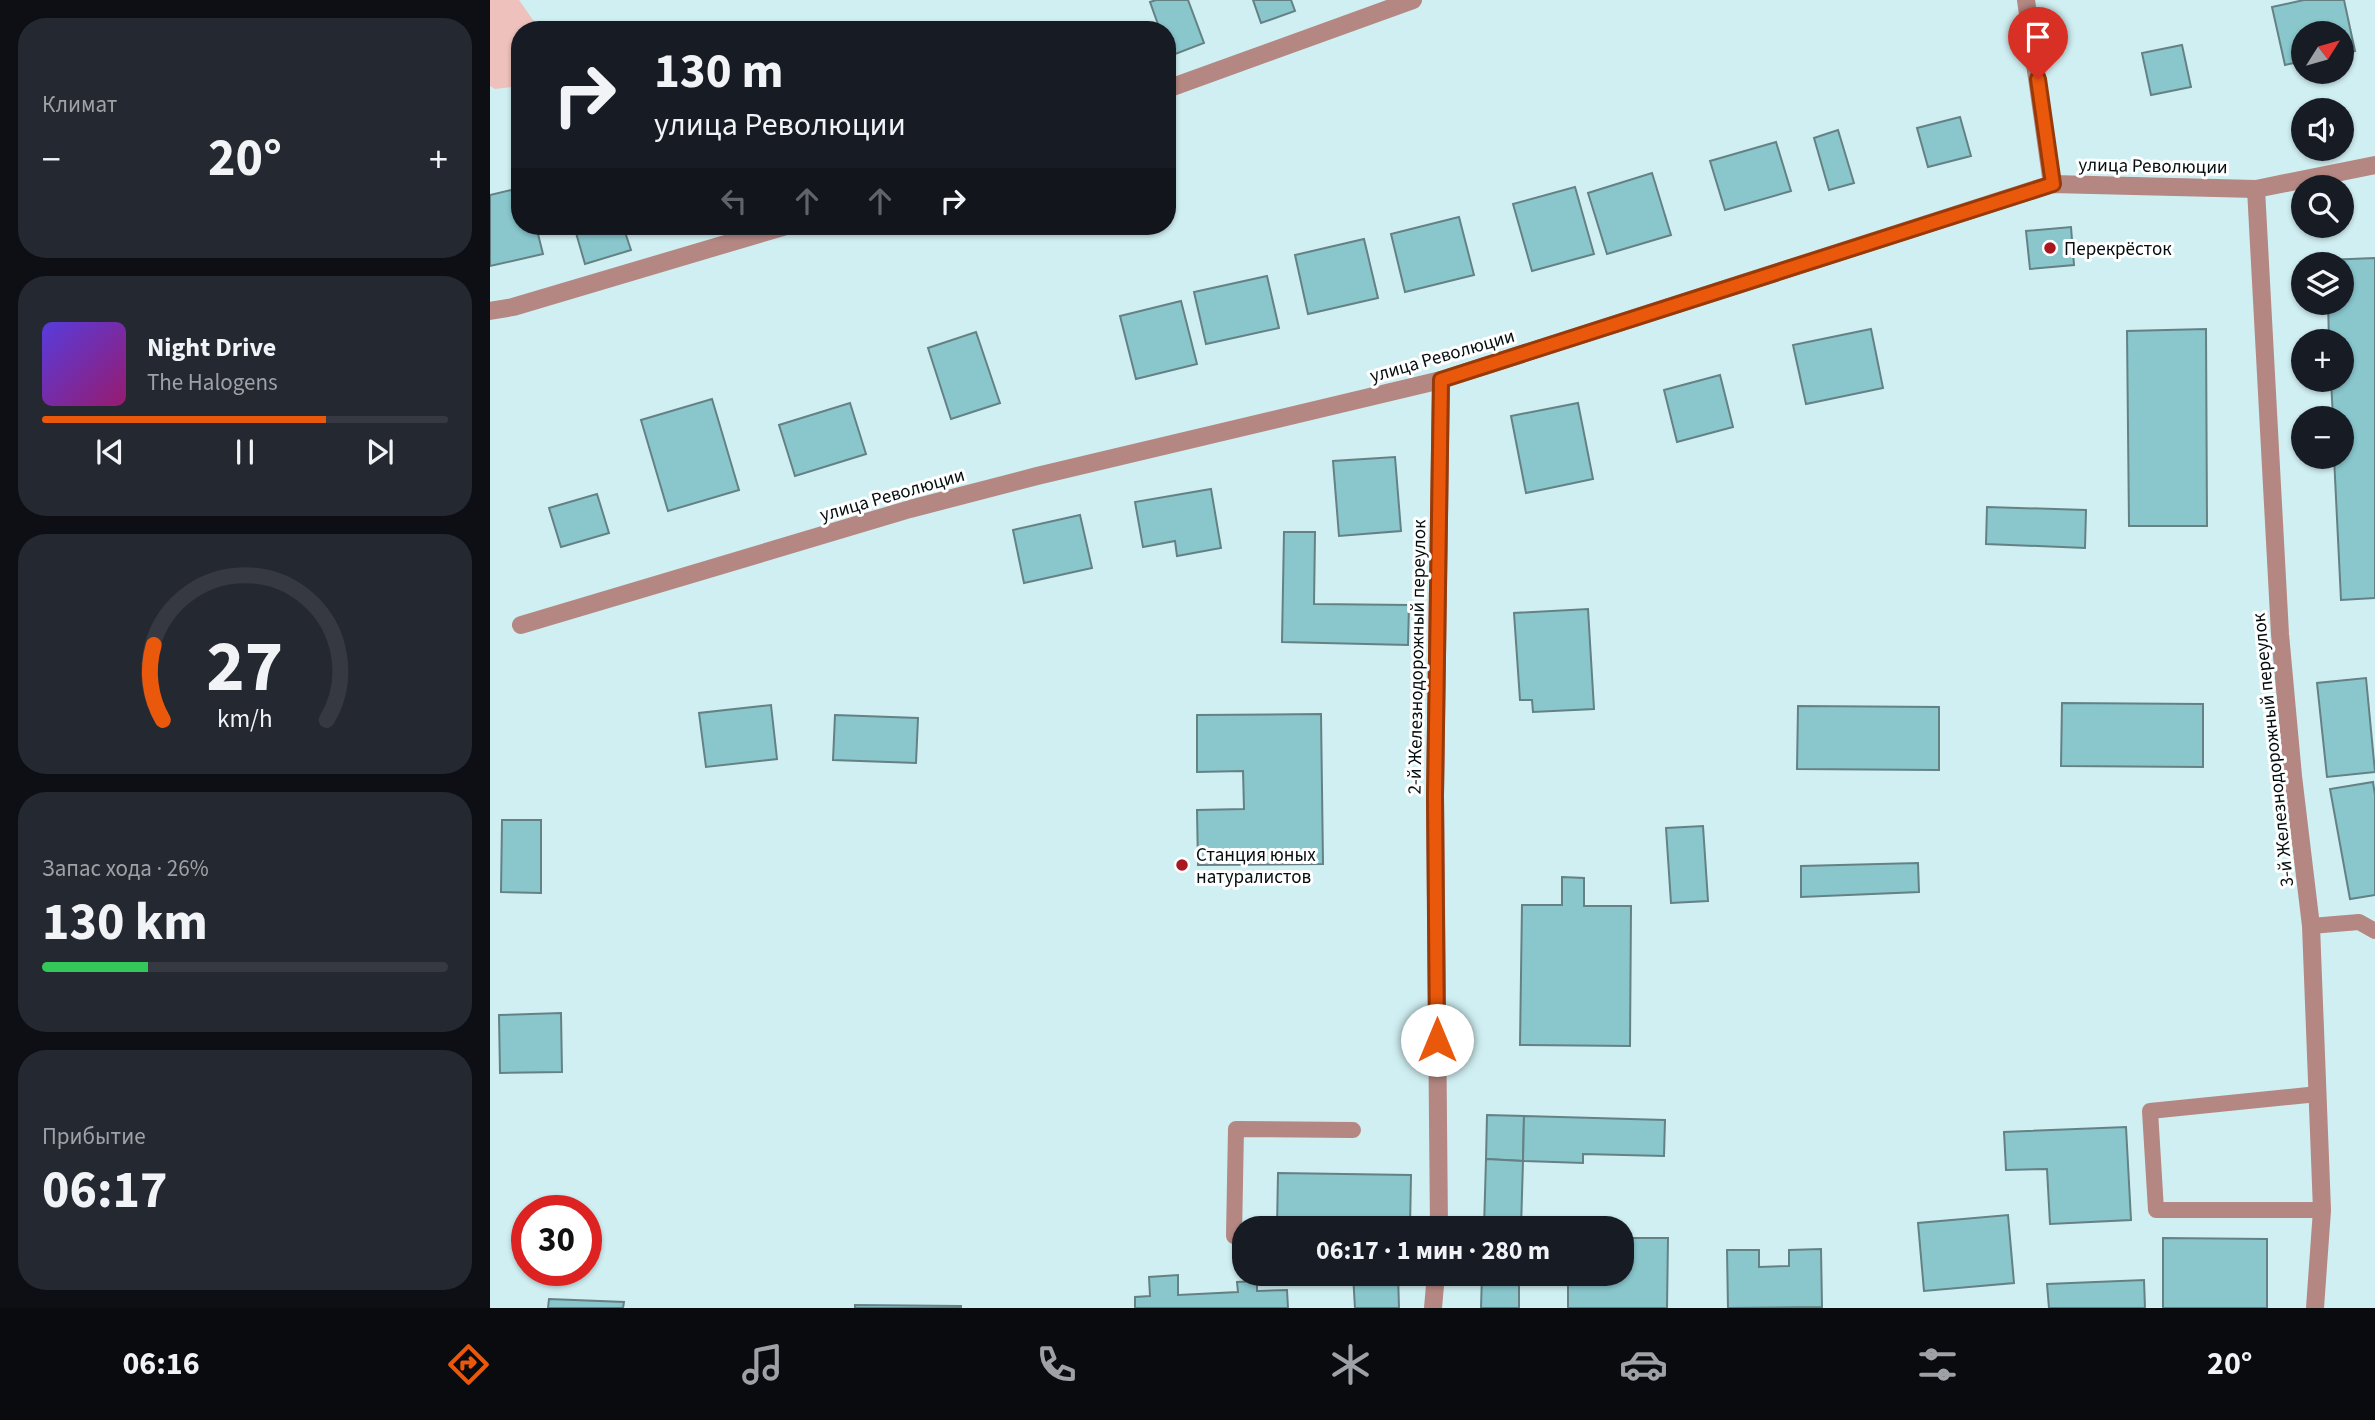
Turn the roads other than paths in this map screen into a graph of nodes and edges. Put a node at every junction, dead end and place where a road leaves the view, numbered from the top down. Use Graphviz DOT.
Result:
graph roads {
  1 [pos="1413,0"];
  2 [pos="2026,0"];
  3 [pos="1176,86"];
  4 [pos="2375,164"];
  5 [pos="2053,184"];
  6 [pos="2256,189"];
  7 [pos="756,235"];
  8 [pos="490,311"];
  9 [pos="1441,380"];
  10 [pos="521,625"];
  11 [pos="2311,926"];
  12 [pos="2375,931"];
  13 [pos="2318,1094"];
  14 [pos="1353,1130"];
  15 [pos="2322,1210"];
  16 [pos="1234,1216"];
  17 [pos="1439,1216"];
  18 [pos="1435,1286"];
  19 [pos="1433,1308"];
  20 [pos="2315,1308"];
  1 -- 3 [label="street"];
  2 -- 5 [label="street"];
  4 -- 6 [label="street, улица Революции"];
  5 -- 6 [label="street, улица Революции"];
  5 -- 9 [label="street, улица Революции"];
  6 -- 11 [label="street, 3-й Железнодорожный переулок"];
  7 -- 8 [label="street"];
  9 -- 10 [label="street, улица Революции"];
  9 -- 17 [label="street, 2-й Железнодорожный переулок"];
  11 -- 12 [label="lane"];
  11 -- 13 [label="street, 3-й Железнодорожный переулок"];
  13 -- 15 [label="street, 3-й Железнодорожный переулок"];
  13 -- 15 [label="lane"];
  14 -- 16 [label="lane"];
  15 -- 20 [label="street, 3-й Железнодорожный переулок"];
  18 -- 19 [label="street"];
}
